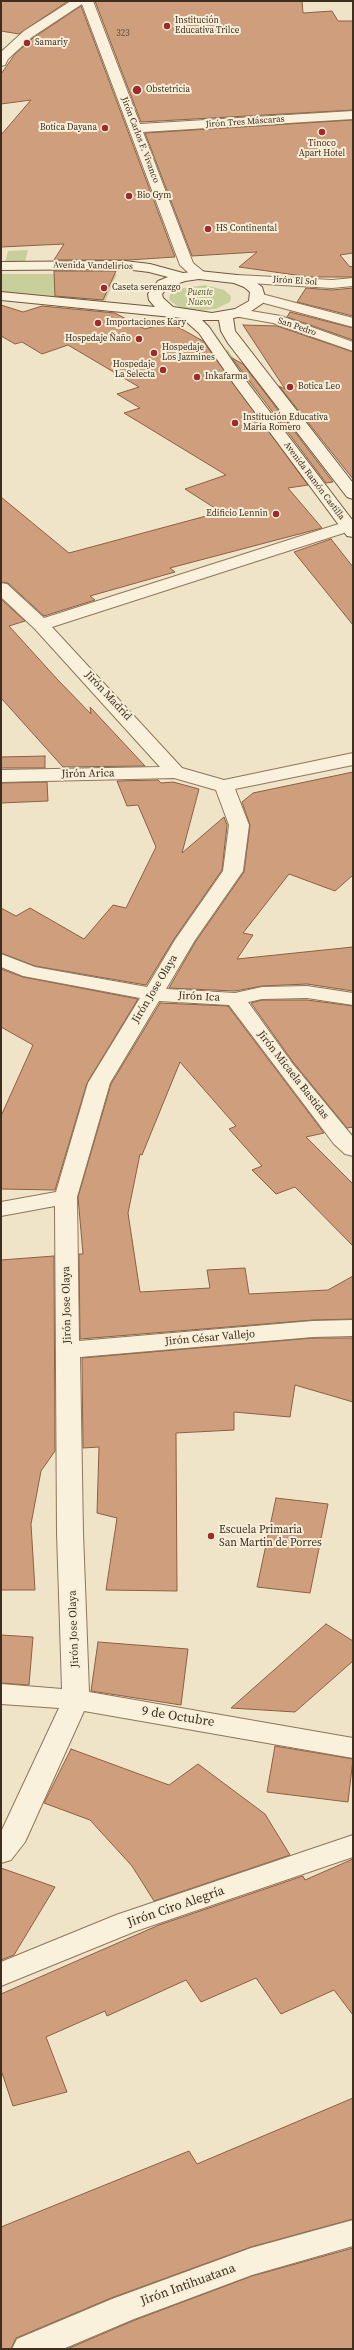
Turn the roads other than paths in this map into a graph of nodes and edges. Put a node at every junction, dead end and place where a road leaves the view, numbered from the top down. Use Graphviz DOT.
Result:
graph roads {
  1 [pos="79,1"];
  2 [pos="87,1"];
  3 [pos="1,62"];
  4 [pos="353,115"];
  5 [pos="136,128"];
  6 [pos="1,266"];
  7 [pos="199,275"];
  8 [pos="183,277"];
  9 [pos="237,278"];
  10 [pos="353,282"];
  11 [pos="1,296"];
  12 [pos="258,297"];
  13 [pos="183,314"];
  14 [pos="232,314"];
  15 [pos="353,323"];
  16 [pos="353,346"];
  17 [pos="351,487"];
  18 [pos="351,529"];
  19 [pos="1,588"];
  20 [pos="42,626"];
  21 [pos="353,759"];
  22 [pos="175,772"];
  23 [pos="1,776"];
  24 [pos="224,786"];
  25 [pos="1,960"];
  26 [pos="152,994"];
  27 [pos="235,999"];
  28 [pos="353,999"];
  29 [pos="353,1149"];
  30 [pos="66,1197"];
  31 [pos="1,1209"];
  32 [pos="353,1328"];
  33 [pos="67,1350"];
  34 [pos="1,1694"];
  35 [pos="76,1700"];
  36 [pos="353,1748"];
  37 [pos="353,1846"];
  38 [pos="1,1852"];
  39 [pos="1,1974"];
  40 [pos="353,2233"];
  41 [pos="28,2349"];
  1 -- 3 [label="street"];
  2 -- 5 [label="street, Jirón Carlos F. Vivanco"];
  4 -- 5 [label="street, Jirón Tres Máscaras"];
  5 -- 7 [label="street, Jirón Carlos F. Vivanco"];
  6 -- 8 [label="street, Avenida Vandelirios"];
  7 -- 8 [label="street, Jirón El Sol"];
  7 -- 9 [label="street, Jirón El Sol"];
  8 -- 13 [label="street"];
  9 -- 10 [label="street, Jirón El Sol"];
  9 -- 12 [label="street"];
  11 -- 13 [label="street"];
  12 -- 14 [label="street"];
  12 -- 15 [label="street, San Pedro"];
  13 -- 14 [label="street, San Pedro"];
  13 -- 18 [label="street, Avenida Ramón Castilla"];
  14 -- 16 [label="street, San Pedro"];
  14 -- 17 [label="street"];
  18 -- 20 [label="street"];
  19 -- 20 [label="street, Jirón Madrid"];
  20 -- 22 [label="street, Jirón Madrid"];
  21 -- 24 [label="street"];
  22 -- 23 [label="street, Jirón Arica"];
  22 -- 24 [label="street"];
  24 -- 26 [label="street, Jirón Jose Olaya"];
  25 -- 26 [label="street, Jirón Ica"];
  26 -- 27 [label="street, Jirón Ica"];
  26 -- 30 [label="street, Jirón Jose Olaya"];
  27 -- 28 [label="street, Jirón Ica"];
  27 -- 29 [label="street, Jirón Micaela Bastidas"];
  30 -- 31 [label="street"];
  30 -- 33 [label="street, Jirón Jose Olaya"];
  32 -- 33 [label="street, Jirón César Vallejo"];
  33 -- 35 [label="street, Jirón Jose Olaya"];
  34 -- 35 [label="street, 9 de Octubre"];
  35 -- 36 [label="street, 9 de Octubre"];
  35 -- 38 [label="street, Jirón Jose Olaya"];
  37 -- 39 [label="street, Jirón Ciro Alegría"];
  40 -- 41 [label="street, Jirón Intihuatana"];
}
